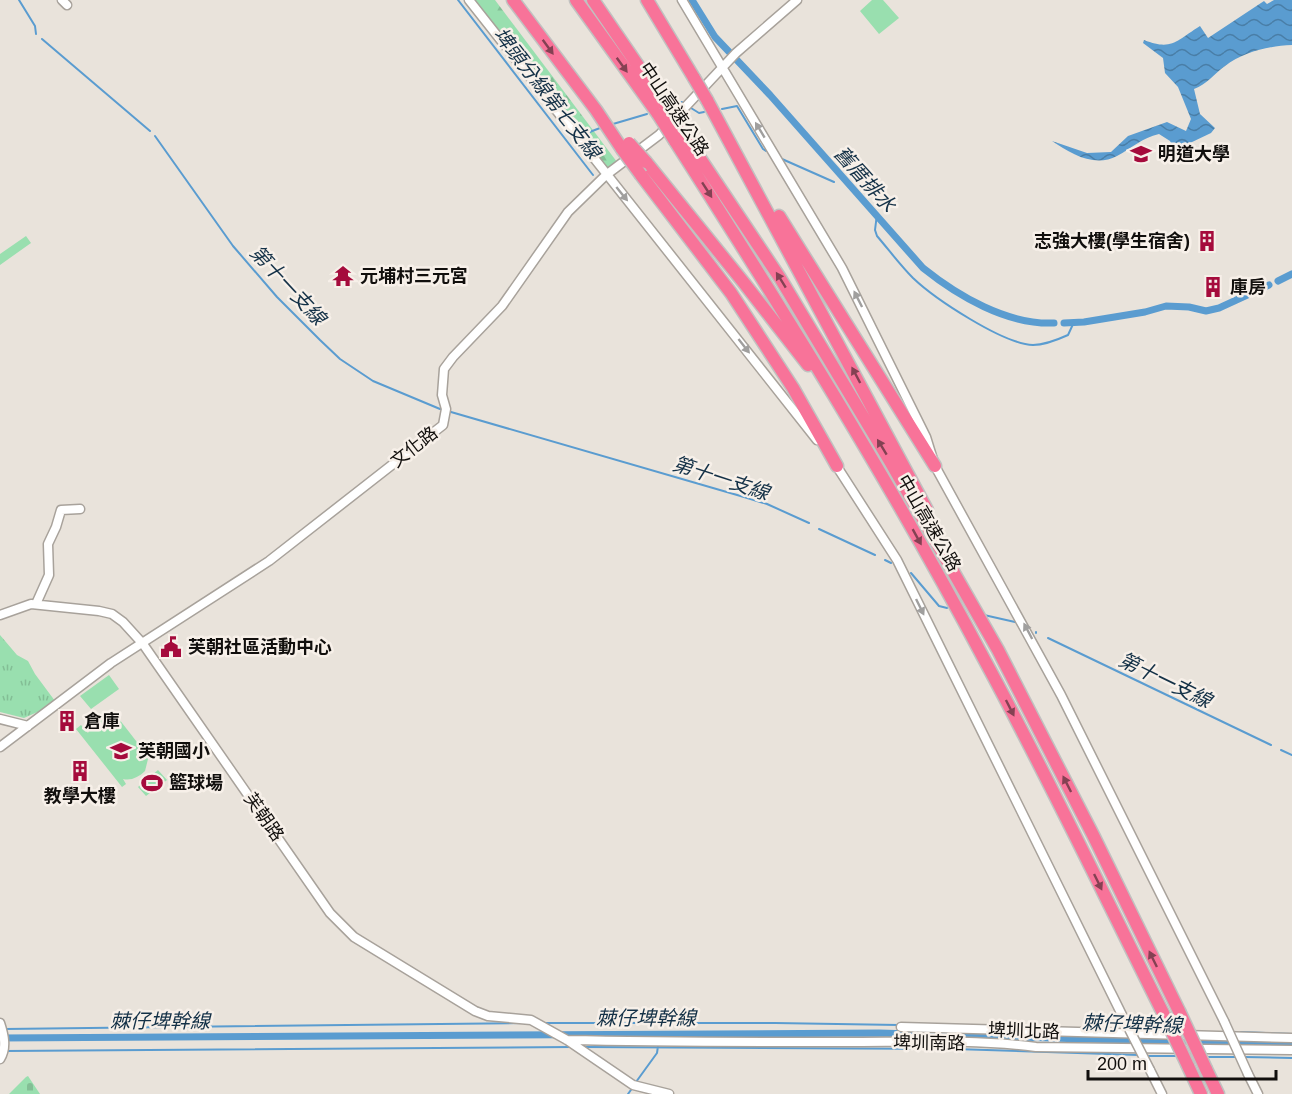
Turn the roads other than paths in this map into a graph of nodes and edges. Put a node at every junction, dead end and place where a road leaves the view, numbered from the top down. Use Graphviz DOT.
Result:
graph roads {
  1 [pos="469,0"];
  2 [pos="513,0"];
  3 [pos="576,0"];
  4 [pos="592,0"];
  5 [pos="646,0"];
  6 [pos="682,0"];
  7 [pos="797,0"];
  8 [pos="724,65"];
  9 [pos="661,110"];
  10 [pos="728,136"];
  11 [pos="680,139"];
  12 [pos="626,146"];
  13 [pos="606,175"];
  14 [pos="837,466"];
  15 [pos="934,466"];
  16 [pos="80,509"];
  17 [pos="902,510"];
  18 [pos="36,604"];
  19 [pos="0,615"];
  20 [pos="143,644"];
  21 [pos="998,650"];
  22 [pos="0,719"];
  23 [pos="28,726"];
  24 [pos="0,747"];
  25 [pos="0,1023"];
  26 [pos="901,1027"];
  27 [pos="1292,1038"];
  28 [pos="567,1040"];
  29 [pos="1292,1050"];
  30 [pos="0,1059"];
  31 [pos="669,1094"];
  32 [pos="1162,1094"];
  33 [pos="1201,1094"];
  34 [pos="1218,1094"];
  35 [pos="1258,1094"];
  1 -- 13 [label="street"];
  2 -- 12 [label="highway, one-way"];
  3 -- 9 [label="highway, 中山高速公路, one-way"];
  4 -- 9 [label="highway, 中山高速公路"];
  5 -- 10 [label="highway, bridge"];
  6 -- 8 [label="street"];
  7 -- 8 [label="street, 文化路"];
  8 -- 13 [label="street, 文化路"];
  15 -- 8 [label="street, one-way"];
  9 -- 11 [label="highway, 中山高速公路, bridge"];
  10 -- 15 [label="highway"];
  21 -- 10 [label="highway, one-way"];
  11 -- 17 [label="highway, 中山高速公路, one-way"];
  21 -- 11 [label="highway, 中山高速公路, one-way"];
  12 -- 14 [label="highway, bridge"];
  12 -- 17 [label="highway, bridge"];
  13 -- 14 [label="street, one-way"];
  13 -- 20 [label="street, 文化路"];
  14 -- 32 [label="street, one-way, bridge"];
  35 -- 15 [label="street, one-way, bridge"];
  16 -- 18 [label="street"];
  17 -- 33 [label="highway, 中山高速公路, one-way, bridge"];
  18 -- 19 [label="street, 芙朝路"];
  18 -- 20 [label="street, 芙朝路"];
  20 -- 23 [label="street, 文化路"];
  20 -- 28 [label="street, 芙朝路"];
  34 -- 21 [label="highway, 中山高速公路, one-way, bridge"];
  22 -- 23 [label="street"];
  23 -- 24 [label="street, 文化路"];
  25 -- 30 [label="street"];
  26 -- 27 [label="street, 埤圳北路"];
  28 -- 29 [label="street, 埤圳南路"];
  28 -- 31 [label="street, 芙朝路"];
}
